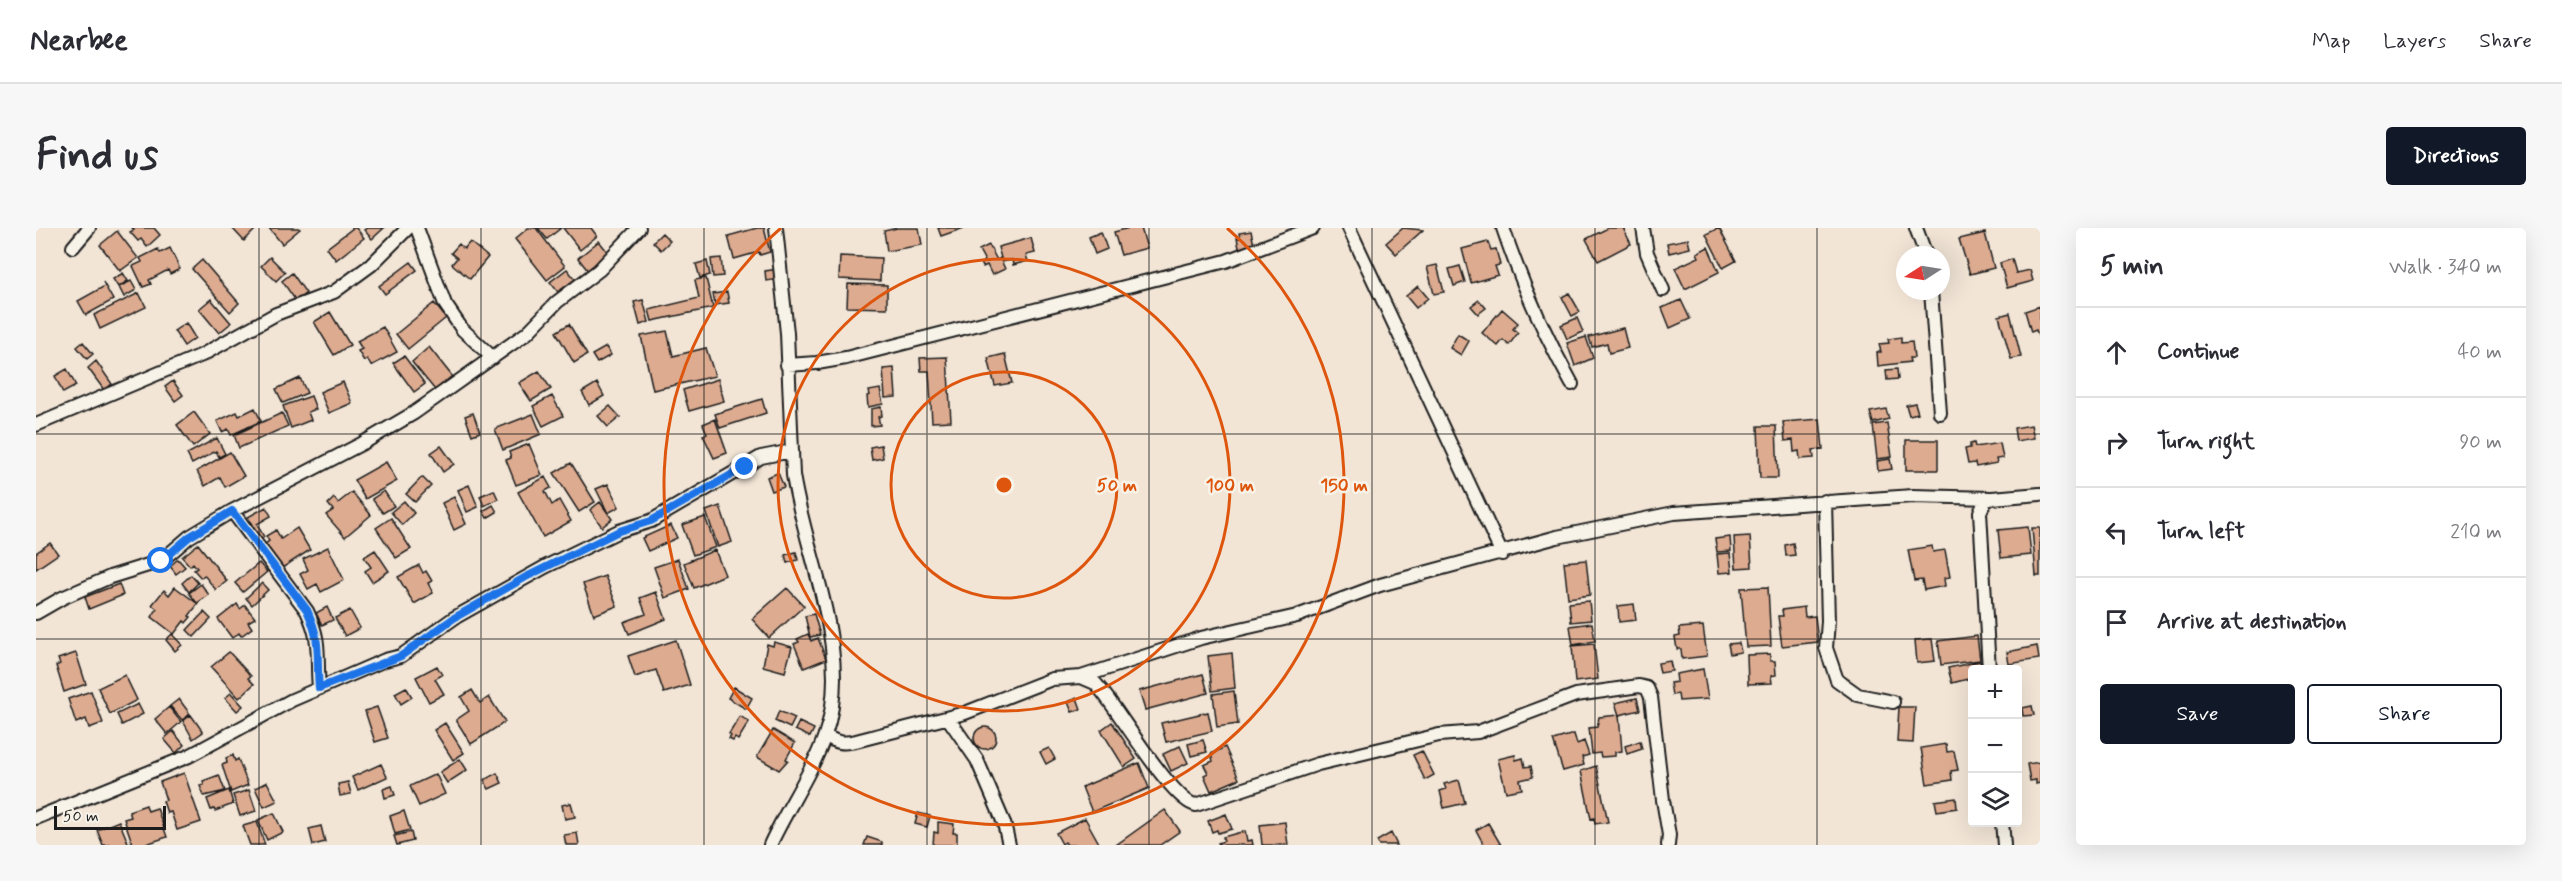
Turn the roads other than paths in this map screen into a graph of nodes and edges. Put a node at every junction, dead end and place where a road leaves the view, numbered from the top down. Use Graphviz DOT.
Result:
graph roads {
  1 [pos="89,228"];
  2 [pos="408,228"];
  3 [pos="417,228"];
  4 [pos="639,228"];
  5 [pos="776,228"];
  6 [pos="1313,228"];
  7 [pos="1349,228"];
  8 [pos="1503,228"];
  9 [pos="1643,228"];
  10 [pos="1916,228"];
  11 [pos="1923,246"];
  12 [pos="73,248"];
  13 [pos="1663,290"];
  14 [pos="1932,300"];
  15 [pos="493,357"];
  16 [pos="788,365"];
  17 [pos="1572,384"];
  18 [pos="1940,413"];
  19 [pos="36,425"];
  20 [pos="792,451"];
  21 [pos="2040,494"];
  22 [pos="1992,498"];
  23 [pos="1825,501"];
  24 [pos="232,511"];
  25 [pos="1502,554"];
  26 [pos="36,613"];
  27 [pos="1989,665"];
  28 [pos="1081,677"];
  29 [pos="319,688"];
  30 [pos="1893,702"];
  31 [pos="948,718"];
  32 [pos="825,735"];
  33 [pos="36,818"];
  34 [pos="2002,827"];
  35 [pos="770,845"];
  36 [pos="1009,845"];
  37 [pos="1668,845"];
  38 [pos="2004,845"];
  1 -- 12 [label="street"];
  2 -- 19 [label="street"];
  3 -- 15 [label="street"];
  4 -- 15 [label="street"];
  5 -- 16 [label="street"];
  6 -- 16 [label="street"];
  7 -- 25 [label="street"];
  8 -- 17 [label="street"];
  9 -- 13 [label="street"];
  10 -- 11 [label="street"];
  14 -- 18 [label="street"];
  15 -- 24 [label="street"];
  16 -- 20 [label="street"];
  20 -- 29 [label="street"];
  20 -- 32 [label="street"];
  21 -- 22 [label="street"];
  22 -- 23 [label="street"];
  22 -- 27 [label="street"];
  23 -- 25 [label="street"];
  23 -- 30 [label="street"];
  24 -- 26 [label="street"];
  24 -- 29 [label="street"];
  25 -- 28 [label="street"];
  28 -- 31 [label="street"];
  28 -- 37 [label="street"];
  29 -- 33 [label="street"];
  31 -- 32 [label="street"];
  31 -- 36 [label="street"];
  32 -- 35 [label="street"];
  34 -- 38 [label="street"];
}
